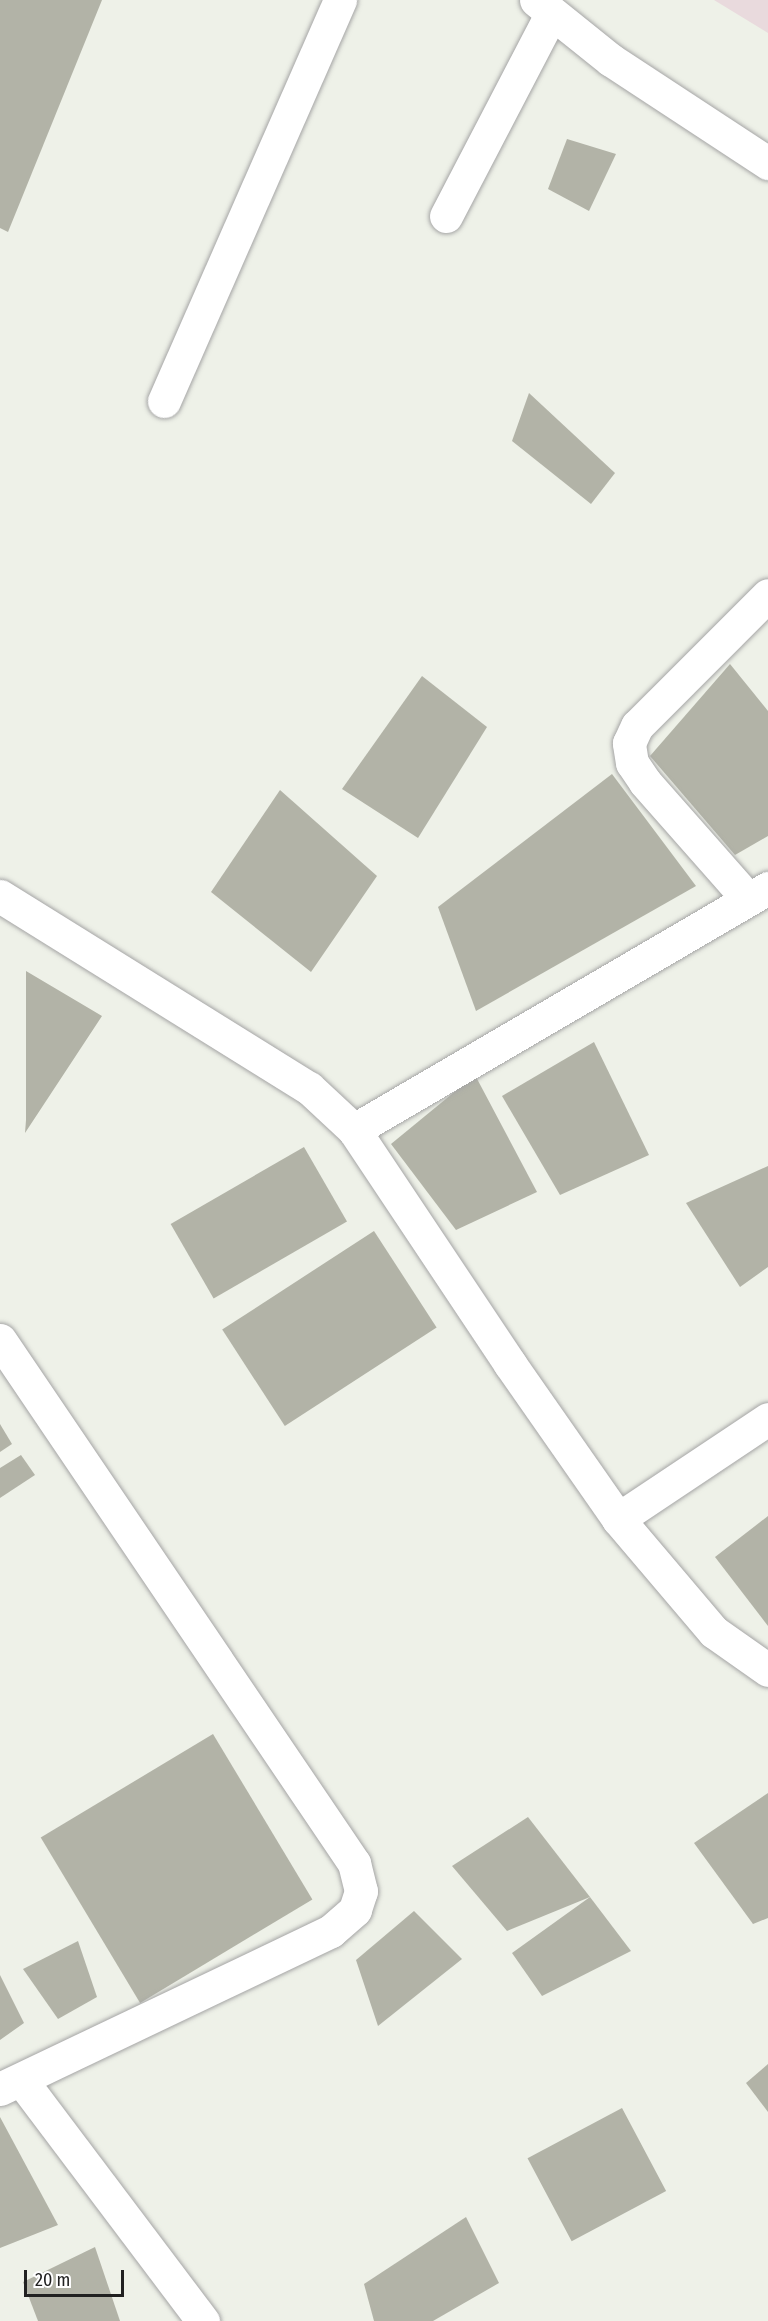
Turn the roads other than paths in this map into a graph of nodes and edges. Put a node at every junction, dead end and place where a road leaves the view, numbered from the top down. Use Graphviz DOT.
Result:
graph roads {
  1 [pos="340,0"];
  2 [pos="544,7"];
  3 [pos="768,163"];
  4 [pos="446,216"];
  5 [pos="164,401"];
  6 [pos="768,594"];
  7 [pos="758,893"];
  8 [pos="0,896"];
  9 [pos="354,1130"];
  10 [pos="0,1340"];
  11 [pos="768,1419"];
  12 [pos="618,1519"];
  13 [pos="768,1670"];
  14 [pos="11,2085"];
  15 [pos="203,2321"];
  1 -- 5 [label="street"];
  2 -- 3 [label="street"];
  2 -- 4 [label="street"];
  6 -- 7 [label="street"];
  7 -- 9 [label="street"];
  8 -- 9 [label="street"];
  9 -- 12 [label="street"];
  10 -- 14 [label="street"];
  11 -- 12 [label="street"];
  12 -- 13 [label="street"];
  14 -- 15 [label="street"];
}
